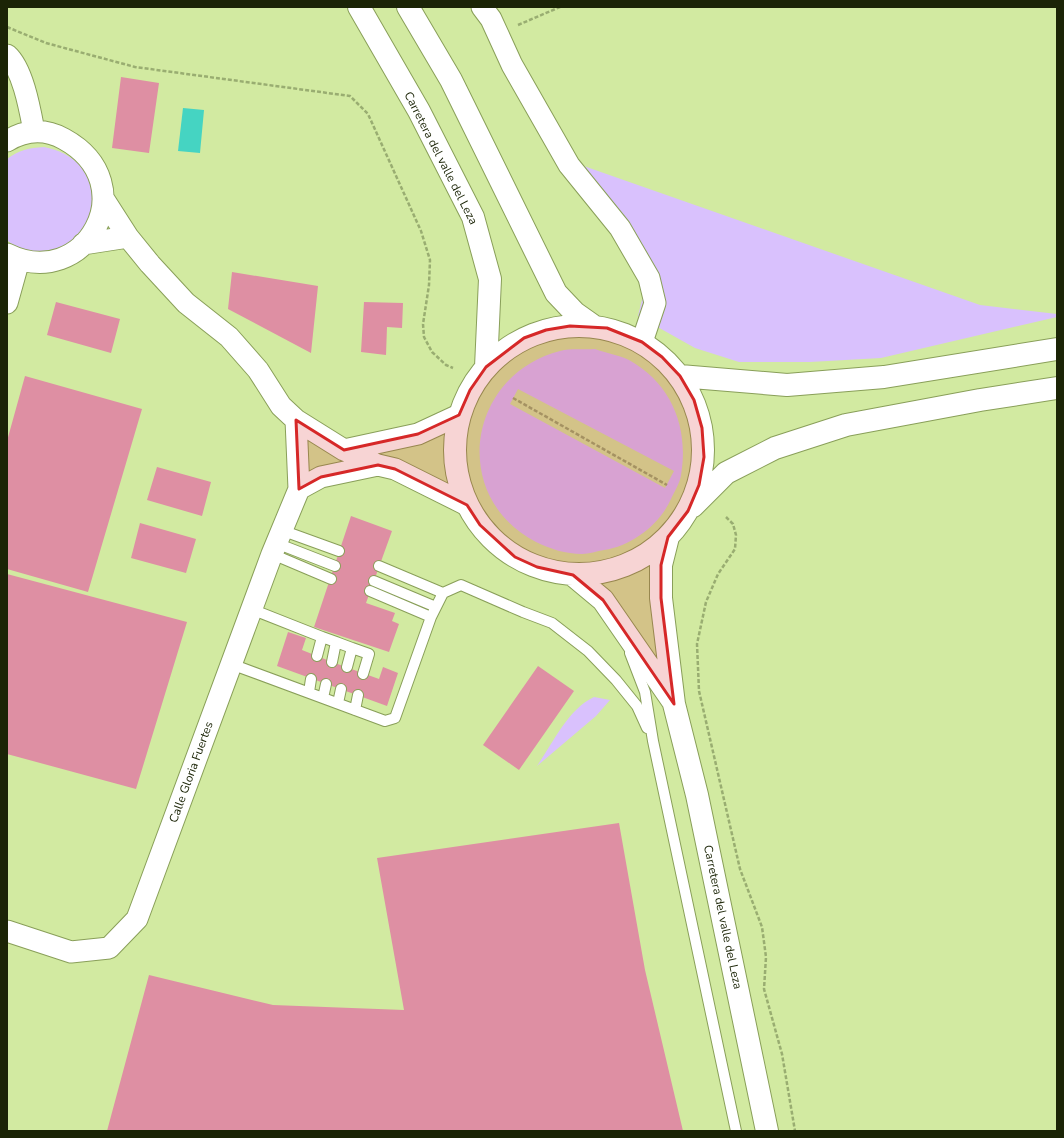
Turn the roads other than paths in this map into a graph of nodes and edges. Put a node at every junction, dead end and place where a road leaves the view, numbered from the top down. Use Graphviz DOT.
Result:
graph roads {
  1 [pos="359,7"];
  2 [pos="408,7"];
  3 [pos="482,7"];
  4 [pos="7,55"];
  5 [pos="34,131"];
  6 [pos="7,142"];
  7 [pos="104,198"];
  8 [pos="128,237"];
  9 [pos="83,244"];
  10 [pos="13,257"];
  11 [pos="7,303"];
  12 [pos="592,325"];
  13 [pos="642,342"];
  14 [pos="1057,349"];
  15 [pos="486,367"];
  16 [pos="680,376"];
  17 [pos="1057,388"];
  18 [pos="459,415"];
  19 [pos="296,420"];
  20 [pos="344,450"];
  21 [pos="378,465"];
  22 [pos="299,488"];
  23 [pos="467,505"];
  24 [pos="688,512"];
  25 [pos="668,538"];
  26 [pos="276,542"];
  27 [pos="339,551"];
  28 [pos="335,566"];
  29 [pos="379,566"];
  30 [pos="573,574"];
  31 [pos="331,580"];
  32 [pos="374,581"];
  33 [pos="370,591"];
  34 [pos="443,593"];
  35 [pos="436,607"];
  36 [pos="251,609"];
  37 [pos="431,617"];
  38 [pos="618,619"];
  39 [pos="322,637"];
  40 [pos="336,642"];
  41 [pos="352,648"];
  42 [pos="317,656"];
  43 [pos="332,662"];
  44 [pos="231,664"];
  45 [pos="347,668"];
  46 [pos="364,674"];
  47 [pos="311,679"];
  48 [pos="326,684"];
  49 [pos="341,690"];
  50 [pos="308,692"];
  51 [pos="358,695"];
  52 [pos="323,698"];
  53 [pos="338,703"];
  54 [pos="674,704"];
  55 [pos="354,710"];
  56 [pos="653,741"];
  57 [pos="7,931"];
  58 [pos="736,1131"];
  59 [pos="767,1131"];
  1 -- 15 [label="main road, Carretera del valle del Leza"];
  2 -- 12 [label="main road"];
  3 -- 13 [label="street"];
  4 -- 5 [label="street"];
  5 -- 6 [label="street"];
  5 -- 7 [label="street"];
  7 -- 8 [label="street"];
  7 -- 9 [label="street"];
  8 -- 9 [label="street"];
  8 -- 19 [label="street"];
  9 -- 10 [label="street"];
  10 -- 11 [label="street"];
  12 -- 13 [label="main road"];
  12 -- 15 [label="main road"];
  13 -- 16 [label="main road"];
  14 -- 16 [label="main road"];
  15 -- 18 [label="main road"];
  16 -- 24 [label="main road"];
  17 -- 24 [label="main road"];
  18 -- 20 [label="street"];
  18 -- 23 [label="main road"];
  19 -- 20 [label="street"];
  19 -- 22 [label="street"];
  20 -- 21 [label="street"];
  21 -- 22 [label="street"];
  21 -- 23 [label="street"];
  22 -- 26 [label="street, Calle Gloria Fuertes"];
  23 -- 30 [label="main road"];
  24 -- 25 [label="main road"];
  25 -- 30 [label="main road"];
  25 -- 54 [label="main road, Carretera del valle del Leza"];
  26 -- 27 [label="lane"];
  26 -- 28 [label="lane"];
  26 -- 31 [label="lane"];
  26 -- 36 [label="street, Calle Gloria Fuertes"];
  29 -- 34 [label="lane"];
  30 -- 38 [label="main road, Carretera del valle del Leza"];
  32 -- 35 [label="lane"];
  33 -- 37 [label="lane"];
  34 -- 35 [label="lane"];
  34 -- 56 [label="lane"];
  35 -- 37 [label="lane"];
  36 -- 39 [label="lane"];
  36 -- 44 [label="street, Calle Gloria Fuertes"];
  37 -- 55 [label="lane"];
  38 -- 54 [label="main road, Carretera del valle del Leza"];
  38 -- 56 [label="lane"];
  39 -- 40 [label="lane"];
  39 -- 42 [label="lane"];
  40 -- 41 [label="lane"];
  40 -- 43 [label="lane"];
  41 -- 45 [label="lane"];
  41 -- 46 [label="lane"];
  44 -- 50 [label="lane"];
  44 -- 57 [label="street, Calle Gloria Fuertes"];
  47 -- 50 [label="lane"];
  48 -- 52 [label="lane"];
  49 -- 53 [label="lane"];
  50 -- 52 [label="lane"];
  51 -- 55 [label="lane"];
  52 -- 53 [label="lane"];
  53 -- 55 [label="lane"];
  54 -- 59 [label="main road, Carretera del valle del Leza"];
  56 -- 58 [label="lane"];
}
